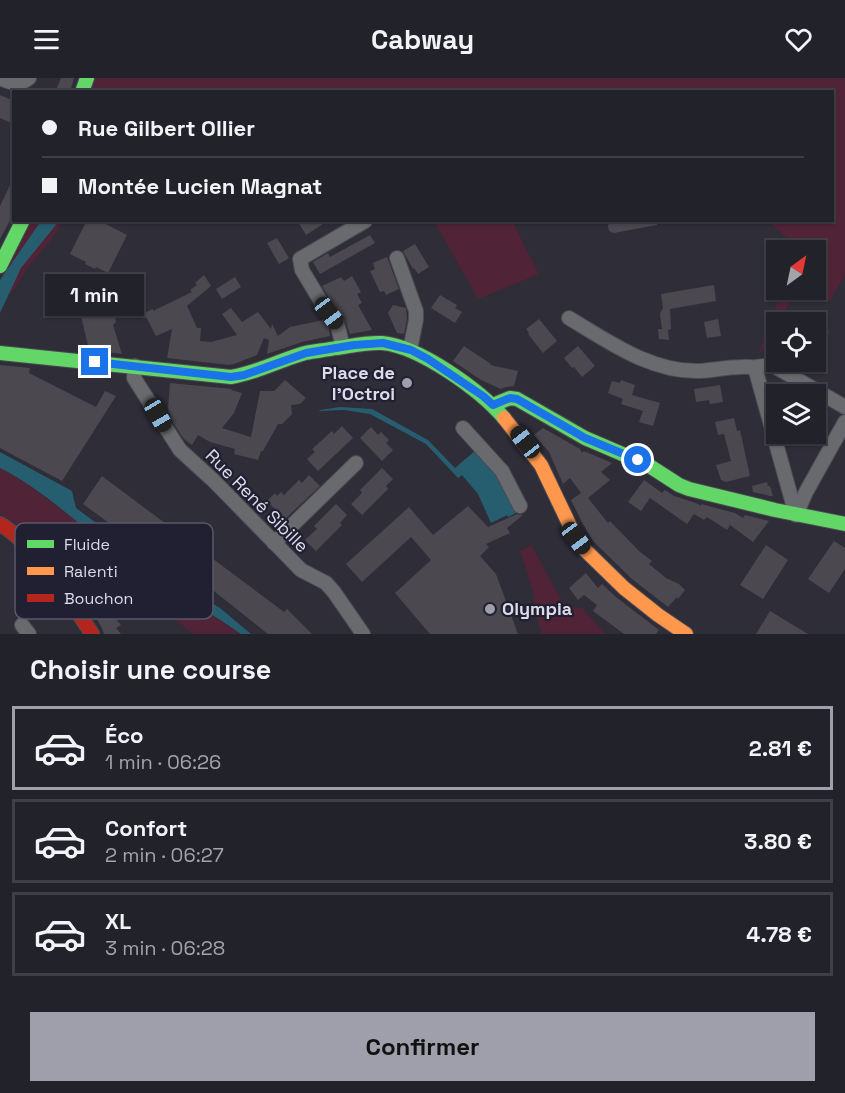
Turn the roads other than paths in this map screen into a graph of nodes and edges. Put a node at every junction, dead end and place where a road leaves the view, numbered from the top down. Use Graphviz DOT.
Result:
graph roads {
  1 [pos="0,78"];
  2 [pos="29,78"];
  3 [pos="22,222"];
  4 [pos="363,222"];
  5 [pos="397,258"];
  6 [pos="0,266"];
  7 [pos="569,318"];
  8 [pos="343,347"];
  9 [pos="411,350"];
  10 [pos="0,353"];
  11 [pos="135,366"];
  12 [pos="754,368"];
  13 [pos="493,405"];
  14 [pos="845,407"];
  15 [pos="845,422"];
  16 [pos="463,428"];
  17 [pos="356,463"];
  18 [pos="520,506"];
  19 [pos="796,515"];
  20 [pos="0,524"];
  21 [pos="845,524"];
  22 [pos="15,534"];
  23 [pos="274,543"];
  24 [pos="82,619"];
  25 [pos="92,634"];
  26 [pos="363,634"];
  27 [pos="686,634"];
  1 -- 2 [label="street"];
  3 -- 6 [label="main road"];
  4 -- 8 [label="street"];
  5 -- 9 [label="street"];
  7 -- 12 [label="street"];
  8 -- 9 [label="main road"];
  8 -- 11 [label="main road"];
  9 -- 13 [label="main road"];
  10 -- 11 [label="main road"];
  11 -- 23 [label="street, Rue René Sibille"];
  12 -- 14 [label="street"];
  12 -- 19 [label="street"];
  13 -- 19 [label="main road"];
  13 -- 27 [label="main road"];
  15 -- 19 [label="street"];
  16 -- 18 [label="street"];
  17 -- 23 [label="street"];
  19 -- 21 [label="main road"];
  20 -- 22 [label="main road"];
  23 -- 26 [label="street, Rue René Sibille"];
  24 -- 25 [label="main road"];
}
